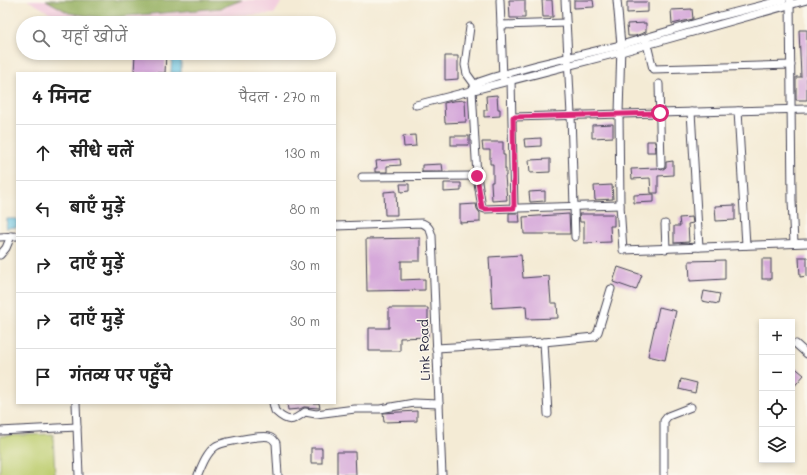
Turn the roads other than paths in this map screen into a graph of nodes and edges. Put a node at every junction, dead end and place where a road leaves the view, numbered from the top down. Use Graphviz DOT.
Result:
graph roads {
  1 [pos="500,0"];
  2 [pos="564,0"];
  3 [pos="617,0"];
  4 [pos="783,0"];
  5 [pos="807,0"];
  6 [pos="790,2"];
  7 [pos="566,23"];
  8 [pos="501,25"];
  9 [pos="470,27"];
  10 [pos="646,41"];
  11 [pos="621,48"];
  12 [pos="568,61"];
  13 [pos="791,65"];
  14 [pos="503,74"];
  15 [pos="511,80"];
  16 [pos="504,82"];
  17 [pos="659,84"];
  18 [pos="474,87"];
  19 [pos="416,105"];
  20 [pos="807,108"];
  21 [pos="791,109"];
  22 [pos="738,111"];
  23 [pos="691,112"];
  24 [pos="619,113"];
  25 [pos="660,113"];
  26 [pos="571,115"];
  27 [pos="513,117"];
  28 [pos="661,165"];
  29 [pos="477,176"];
  30 [pos="362,177"];
  31 [pos="620,205"];
  32 [pos="574,207"];
  33 [pos="514,208"];
  34 [pos="665,224"];
  35 [pos="336,226"];
  36 [pos="14,236"];
  37 [pos="0,237"];
  38 [pos="574,237"];
  39 [pos="794,243"];
  40 [pos="807,243"];
  41 [pos="746,246"];
  42 [pos="699,247"];
  43 [pos="666,249"];
  44 [pos="0,255"];
  45 [pos="611,289"];
  46 [pos="544,342"];
  47 [pos="796,344"];
  48 [pos="436,348"];
  49 [pos="807,354"];
  50 [pos="76,404"];
  51 [pos="273,404"];
  52 [pos="438,404"];
  53 [pos="691,407"];
  54 [pos="548,414"];
  55 [pos="77,427"];
  56 [pos="0,431"];
  57 [pos="79,475"];
  58 [pos="198,475"];
  59 [pos="278,475"];
  60 [pos="442,475"];
  61 [pos="664,475"];
  1 -- 8 [label="street"];
  2 -- 7 [label="street"];
  3 -- 11 [label="street"];
  4 -- 10 [label="street"];
  5 -- 6 [label="street"];
  6 -- 10 [label="street"];
  6 -- 13 [label="street"];
  7 -- 8 [label="street"];
  7 -- 12 [label="street"];
  8 -- 14 [label="street"];
  9 -- 18 [label="street"];
  10 -- 11 [label="street"];
  10 -- 13 [label="street"];
  11 -- 12 [label="street"];
  11 -- 24 [label="street"];
  12 -- 14 [label="street"];
  12 -- 15 [label="street"];
  12 -- 26 [label="street"];
  13 -- 21 [label="street"];
  14 -- 16 [label="street"];
  14 -- 18 [label="street"];
  15 -- 16 [label="street"];
  15 -- 27 [label="street"];
  16 -- 18 [label="street"];
  17 -- 25 [label="street"];
  18 -- 19 [label="street"];
  18 -- 29 [label="street"];
  20 -- 21 [label="street"];
  21 -- 22 [label="street"];
  21 -- 39 [label="street"];
  22 -- 23 [label="street"];
  22 -- 41 [label="street"];
  23 -- 25 [label="street"];
  23 -- 42 [label="street"];
  24 -- 25 [label="street"];
  24 -- 26 [label="street"];
  24 -- 31 [label="street"];
  25 -- 28 [label="street"];
  26 -- 27 [label="street"];
  26 -- 32 [label="street"];
  27 -- 33 [label="street"];
  29 -- 30 [label="street"];
  29 -- 33 [label="street"];
  31 -- 32 [label="street"];
  31 -- 43 [label="street"];
  32 -- 33 [label="street"];
  32 -- 38 [label="street"];
  34 -- 43 [label="street"];
  35 -- 48 [label="street, Link Road"];
  36 -- 37 [label="street"];
  36 -- 44 [label="street"];
  39 -- 40 [label="street"];
  39 -- 41 [label="street"];
  41 -- 42 [label="street"];
  42 -- 43 [label="street"];
  45 -- 46 [label="street"];
  46 -- 48 [label="street"];
  46 -- 54 [label="street"];
  47 -- 49 [label="street"];
  48 -- 52 [label="street, Link Road"];
  50 -- 55 [label="street"];
  51 -- 52 [label="street"];
  52 -- 60 [label="street, Link Road"];
  53 -- 61 [label="street"];
  55 -- 56 [label="street"];
  55 -- 57 [label="street"];
  58 -- 59 [label="street"];
}
